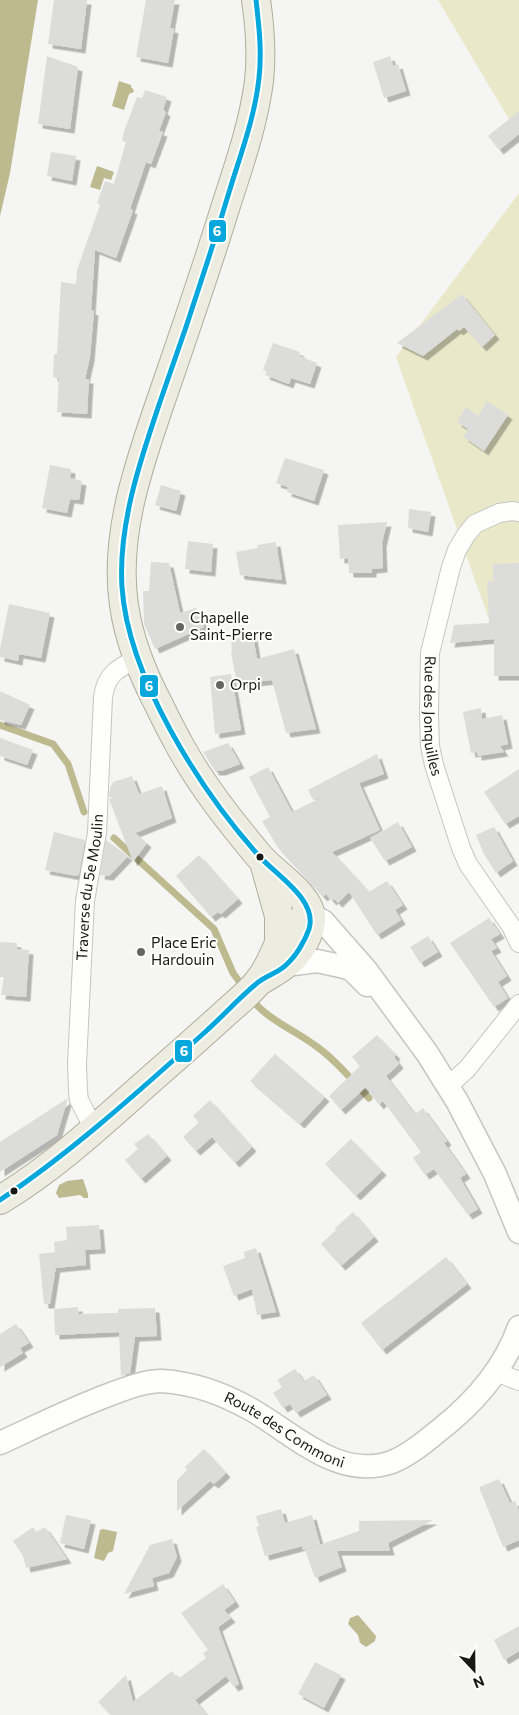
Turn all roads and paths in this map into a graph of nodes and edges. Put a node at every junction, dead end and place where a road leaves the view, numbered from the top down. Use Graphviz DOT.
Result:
graph roads {
  1 [pos="256,0"];
  2 [pos="519,512"];
  3 [pos="138,658"];
  4 [pos="267,870"];
  5 [pos="307,921"];
  6 [pos="519,943"];
  7 [pos="283,952"];
  8 [pos="351,969"];
  9 [pos="519,1004"];
  10 [pos="398,1015"];
  11 [pos="448,1086"];
  12 [pos="94,1129"];
  13 [pos="0,1200"];
  14 [pos="514,1203"];
  15 [pos="519,1232"];
  16 [pos="518,1335"];
  17 [pos="496,1372"];
  18 [pos="519,1380"];
  19 [pos="0,1443"];
  1 -- 3 [label="main road"];
  2 -- 6 [label="street, Rue des Jonquilles"];
  3 -- 4 [label="main road"];
  3 -- 12 [label="street, Traverse du 5e Moulin"];
  4 -- 5 [label="main road"];
  4 -- 7 [label="main road"];
  5 -- 7 [label="main road"];
  5 -- 8 [label="street"];
  5 -- 10 [label="street"];
  7 -- 8 [label="street"];
  7 -- 12 [label="main road"];
  8 -- 10 [label="street"];
  9 -- 11 [label="street"];
  10 -- 11 [label="street"];
  11 -- 14 [label="street"];
  12 -- 13 [label="main road"];
  14 -- 15 [label="street"];
  16 -- 17 [label="street, Route des Commoni"];
  17 -- 18 [label="street"];
  17 -- 19 [label="street, Route des Commoni"];
}
